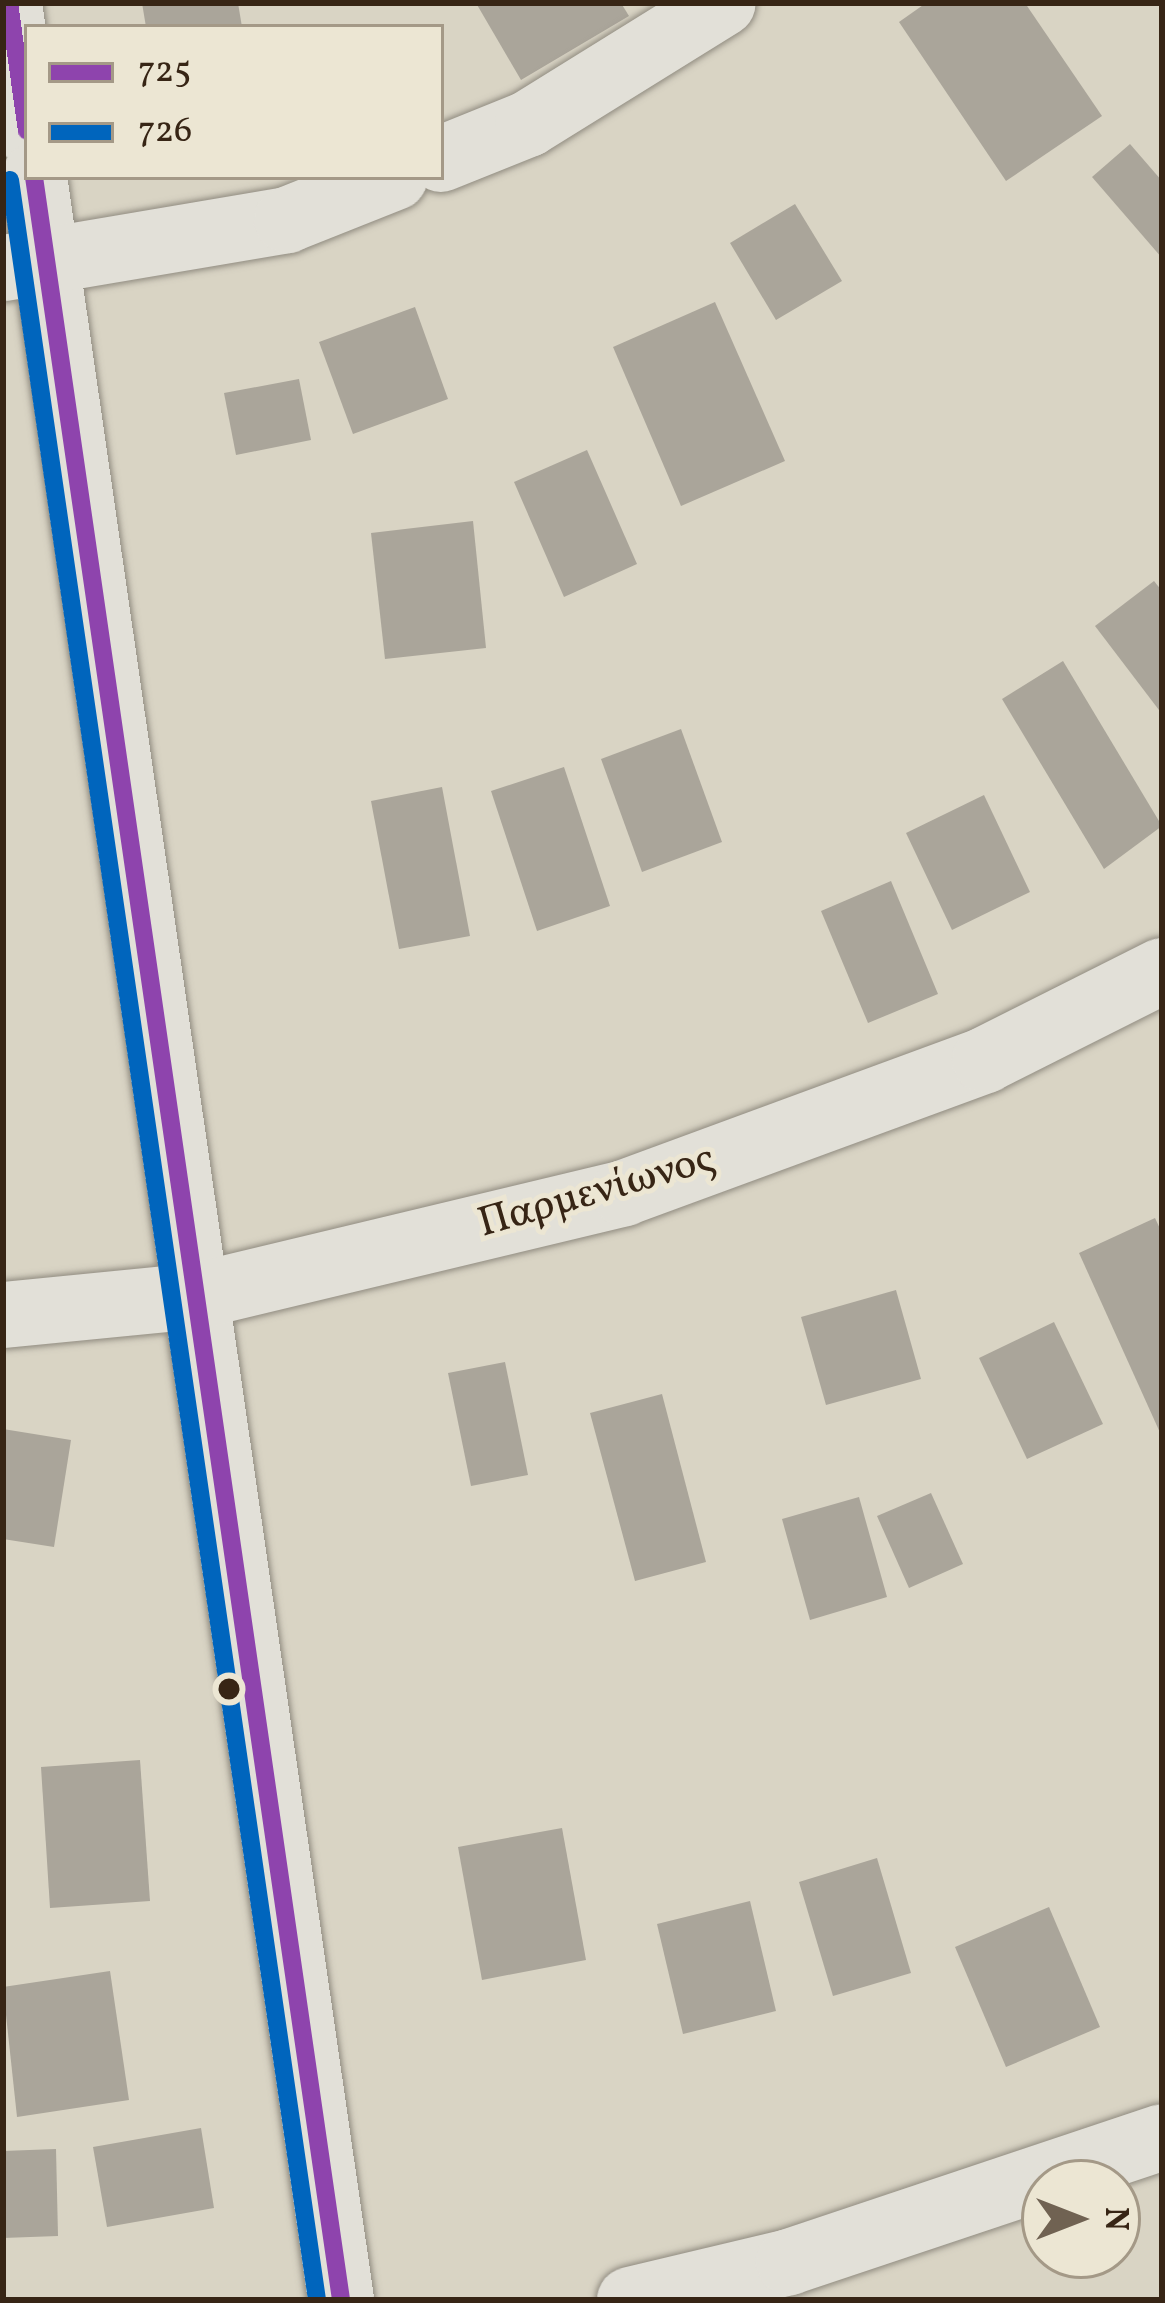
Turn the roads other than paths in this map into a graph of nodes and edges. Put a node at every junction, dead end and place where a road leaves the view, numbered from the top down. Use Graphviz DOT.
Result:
graph roads {
  1 [pos="9,3"];
  2 [pos="723,3"];
  3 [pos="24,109"];
  4 [pos="444,158"];
  5 [pos="34,180"];
  6 [pos="387,180"];
  7 [pos="25,268"];
  8 [pos="1162,971"];
  9 [pos="196,1296"];
  10 [pos="3,1316"];
  11 [pos="1162,2137"];
  12 [pos="341,2300"];
  13 [pos="630,2300"];
  1 -- 3 [label="street"];
  2 -- 4 [label="street"];
  5 -- 7 [label="street"];
  6 -- 7 [label="street"];
  7 -- 9 [label="street"];
  8 -- 9 [label="street, Παρμενίωνος"];
  9 -- 10 [label="street, Παρμενίωνος"];
  9 -- 12 [label="street"];
  11 -- 13 [label="street"];
}
